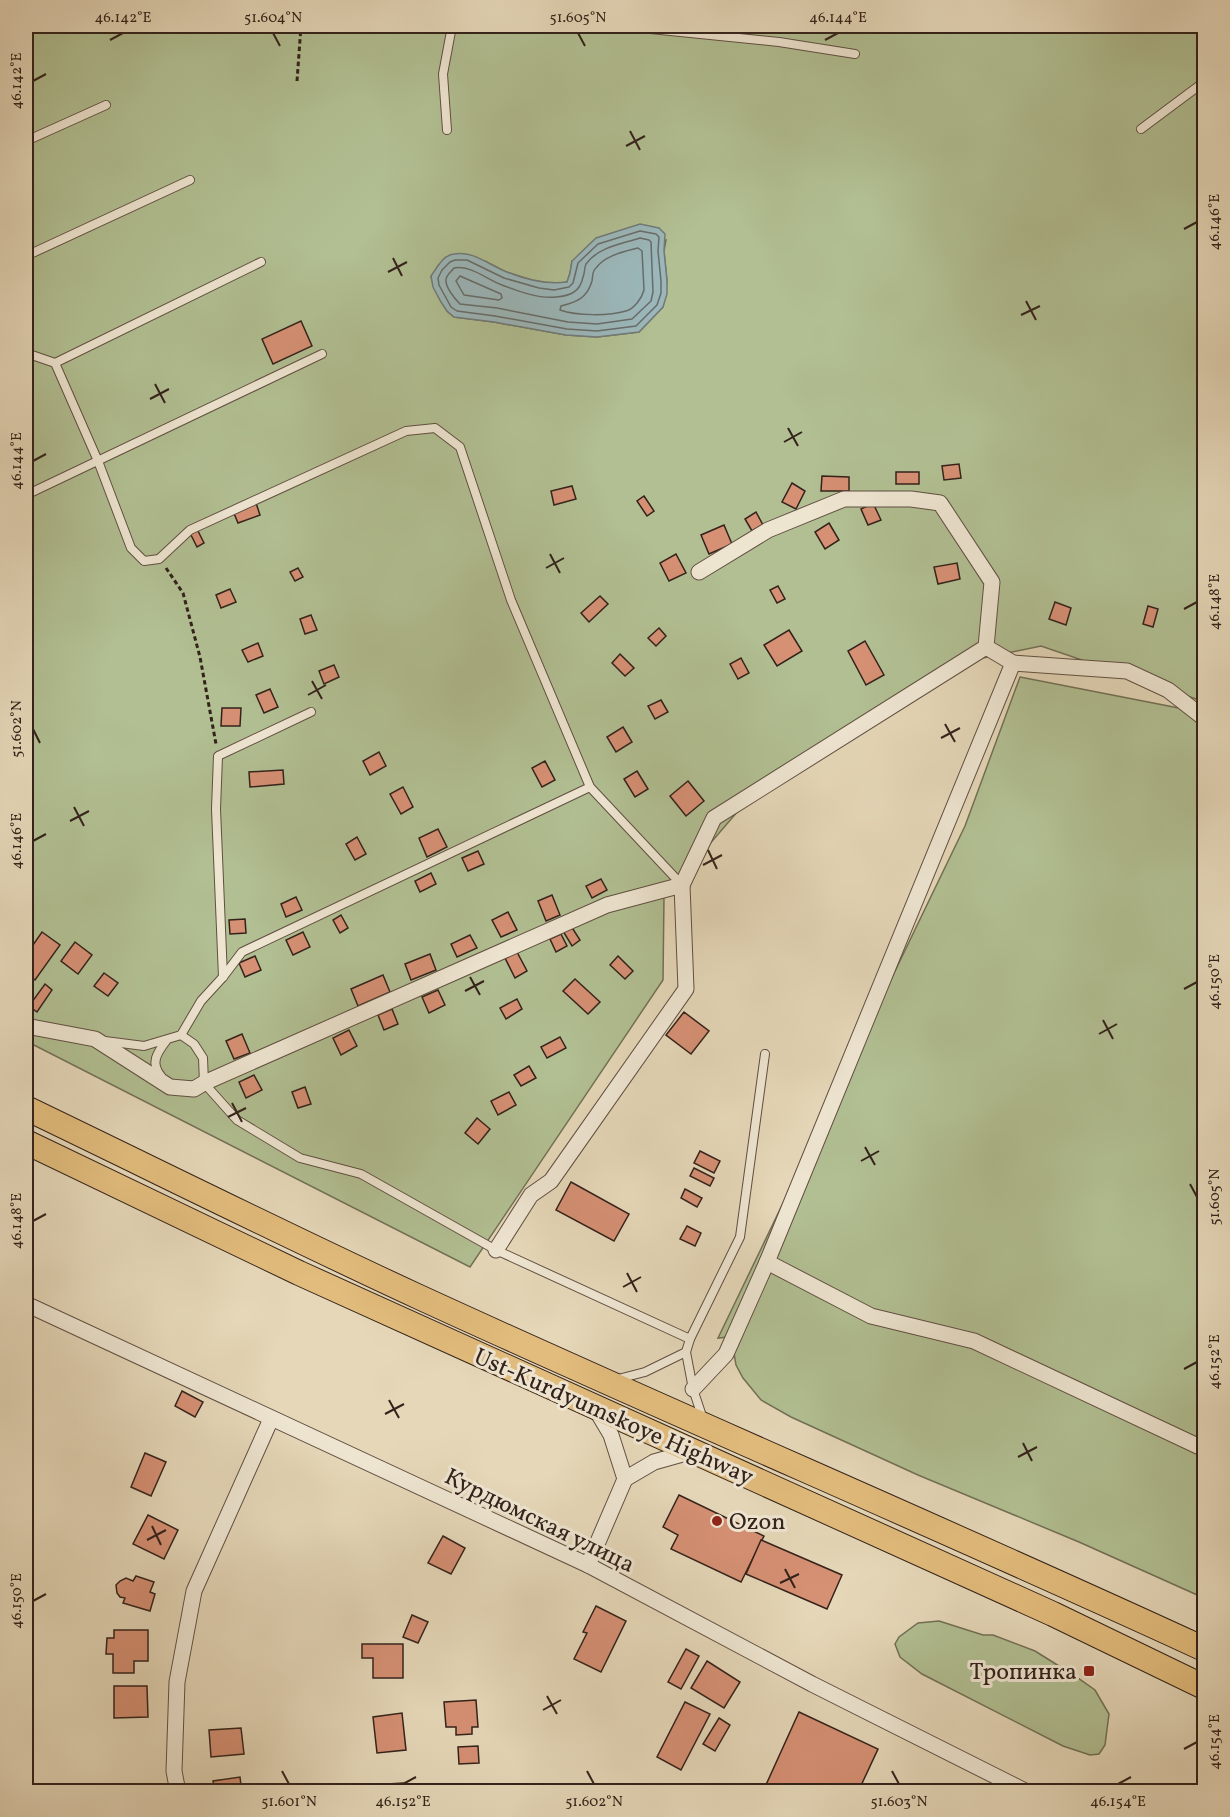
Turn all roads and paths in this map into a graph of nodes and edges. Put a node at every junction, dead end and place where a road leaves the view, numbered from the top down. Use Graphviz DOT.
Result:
graph roads {
  1 [pos="301,26"];
  2 [pos="452,26"];
  3 [pos="621,26"];
  4 [pos="855,54"];
  5 [pos="297,81"];
  6 [pos="1204,82"];
  7 [pos="106,105"];
  8 [pos="447,129"];
  9 [pos="1141,129"];
  10 [pos="26,141"];
  11 [pos="190,180"];
  12 [pos="26,256"];
  13 [pos="261,262"];
  14 [pos="26,353"];
  15 [pos="322,354"];
  16 [pos="55,363"];
  17 [pos="98,460"];
  18 [pos="26,495"];
  19 [pos="159,559"];
  20 [pos="699,572"];
  21 [pos="986,647"];
  22 [pos="1013,663"];
  23 [pos="311,712"];
  24 [pos="1204,718"];
  25 [pos="218,756"];
  26 [pos="590,787"];
  27 [pos="682,885"];
  28 [pos="223,977"];
  29 [pos="26,1026"];
  30 [pos="182,1035"];
  31 [pos="95,1039"];
  32 [pos="166,1041"];
  33 [pos="765,1054"];
  34 [pos="204,1083"];
  35 [pos="170,1087"];
  36 [pos="26,1108"];
  37 [pos="26,1142"];
  38 [pos="496,1250"];
  39 [pos="767,1262"];
  40 [pos="26,1305"];
  41 [pos="690,1339"];
  42 [pos="686,1352"];
  43 [pos="607,1382"];
  44 [pos="693,1389"];
  45 [pos="593,1406"];
  46 [pos="271,1419"];
  47 [pos="706,1426"];
  48 [pos="1204,1449"];
  49 [pos="694,1451"];
  50 [pos="625,1479"];
  51 [pos="588,1565"];
  52 [pos="1204,1649"];
  53 [pos="1204,1687"];
  54 [pos="178,1791"];
  55 [pos="1026,1791"];
  1 -- 5 [label="path"];
  2 -- 8 [label="lane"];
  3 -- 4 [label="lane"];
  6 -- 9 [label="lane"];
  7 -- 10 [label="lane"];
  11 -- 12 [label="lane"];
  13 -- 16 [label="lane"];
  14 -- 16 [label="lane"];
  15 -- 17 [label="lane"];
  16 -- 17 [label="lane"];
  17 -- 18 [label="lane"];
  17 -- 19 [label="lane"];
  19 -- 25 [label="path"];
  19 -- 26 [label="lane"];
  20 -- 21 [label="street"];
  21 -- 22 [label="street"];
  21 -- 27 [label="street"];
  22 -- 24 [label="street"];
  22 -- 39 [label="street"];
  23 -- 25 [label="lane"];
  25 -- 28 [label="lane"];
  26 -- 27 [label="lane"];
  26 -- 28 [label="lane"];
  27 -- 34 [label="street"];
  27 -- 38 [label="street"];
  28 -- 30 [label="lane"];
  29 -- 31 [label="street"];
  30 -- 32 [label="lane"];
  30 -- 34 [label="lane"];
  31 -- 32 [label="lane"];
  31 -- 35 [label="street"];
  32 -- 35 [label="lane"];
  33 -- 41 [label="lane"];
  34 -- 35 [label="street"];
  34 -- 38 [label="lane"];
  36 -- 43 [label="main road, Ust-Kurdyumskoye Highway"];
  37 -- 45 [label="main road, Ust-Kurdyumskoye Highway"];
  38 -- 41 [label="lane"];
  39 -- 44 [label="street"];
  39 -- 48 [label="street"];
  40 -- 46 [label="street, Курдюмская улица"];
  41 -- 42 [label="lane"];
  42 -- 43 [label="lane"];
  42 -- 44 [label="lane"];
  43 -- 47 [label="main road, Ust-Kurdyumskoye Highway"];
  44 -- 47 [label="lane"];
  45 -- 49 [label="main road, Ust-Kurdyumskoye Highway"];
  45 -- 50 [label="street"];
  46 -- 51 [label="street, Курдюмская улица"];
  46 -- 54 [label="street"];
  47 -- 52 [label="main road, Ust-Kurdyumskoye Highway"];
  49 -- 50 [label="street"];
  49 -- 53 [label="main road, Ust-Kurdyumskoye Highway"];
  50 -- 51 [label="street"];
  51 -- 55 [label="street, Курдюмская улица"];
}
